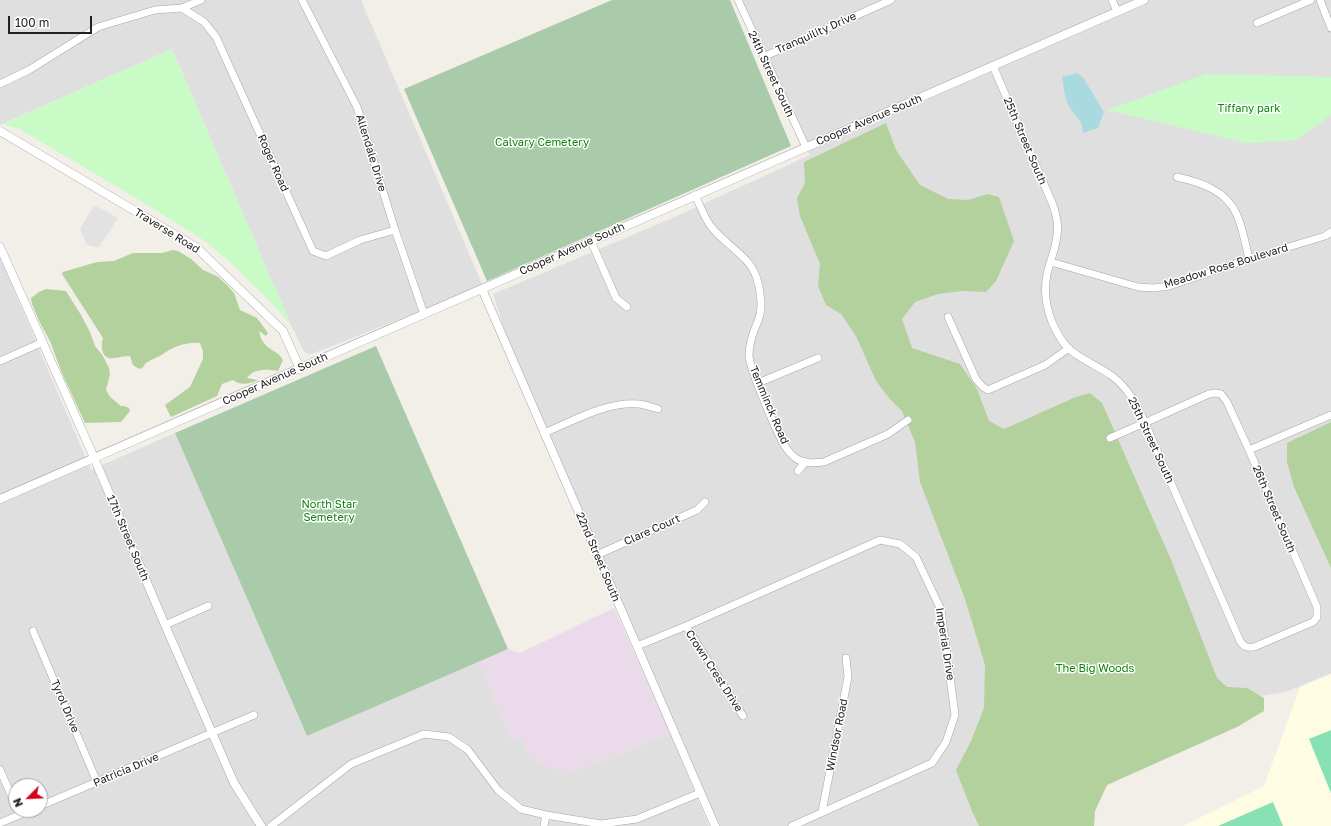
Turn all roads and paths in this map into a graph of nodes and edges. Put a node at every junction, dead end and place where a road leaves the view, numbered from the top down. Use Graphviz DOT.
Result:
graph roads {
  1 [pos="201,0"];
  2 [pos="302,0"];
  3 [pos="738,0"];
  4 [pos="891,0"];
  5 [pos="1112,0"];
  6 [pos="1144,0"];
  7 [pos="1311,0"];
  8 [pos="1320,0"];
  9 [pos="182,8"];
  10 [pos="1117,12"];
  11 [pos="1257,23"];
  12 [pos="1331,28"];
  13 [pos="763,57"];
  14 [pos="993,66"];
  15 [pos="0,84"];
  16 [pos="0,130"];
  17 [pos="806,147"];
  18 [pos="1177,177"];
  19 [pos="695,196"];
  20 [pos="395,230"];
  21 [pos="1331,232"];
  22 [pos="591,241"];
  23 [pos="0,247"];
  24 [pos="1250,259"];
  25 [pos="1051,262"];
  26 [pos="482,289"];
  27 [pos="627,308"];
  28 [pos="424,314"];
  29 [pos="948,317"];
  30 [pos="43,342"];
  31 [pos="1069,348"];
  32 [pos="818,358"];
  33 [pos="0,361"];
  34 [pos="300,369"];
  35 [pos="758,383"];
  36 [pos="658,409"];
  37 [pos="1331,415"];
  38 [pos="908,420"];
  39 [pos="1145,423"];
  40 [pos="544,433"];
  41 [pos="1110,438"];
  42 [pos="1249,450"];
  43 [pos="94,458"];
  44 [pos="805,462"];
  45 [pos="798,471"];
  46 [pos="0,499"];
  47 [pos="705,502"];
  48 [pos="597,555"];
  49 [pos="208,606"];
  50 [pos="1317,607"];
  51 [pos="164,625"];
  52 [pos="686,626"];
  53 [pos="33,631"];
  54 [pos="637,646"];
  55 [pos="846,658"];
  56 [pos="254,715"];
  57 [pos="743,716"];
  58 [pos="211,733"];
  59 [pos="0,770"];
  60 [pos="97,782"];
  61 [pos="8,788"];
  62 [pos="700,793"];
  63 [pos="48,803"];
  64 [pos="822,812"];
  65 [pos="546,815"];
  66 [pos="10,818"];
  67 [pos="0,824"];
  68 [pos="261,826"];
  69 [pos="271,826"];
  70 [pos="544,826"];
  71 [pos="715,826"];
  72 [pos="792,826"];
  1 -- 9 [label="street"];
  2 -- 20 [label="street, Allendale Drive"];
  3 -- 13 [label="street, 24th Street South"];
  4 -- 13 [label="street, Tranquility Drive"];
  5 -- 10 [label="street"];
  6 -- 10 [label="street, Cooper Avenue South"];
  7 -- 11 [label="street"];
  8 -- 12 [label="street"];
  9 -- 15 [label="street"];
  9 -- 20 [label="street, Roger Road"];
  10 -- 14 [label="street, Cooper Avenue South"];
  13 -- 17 [label="street, 24th Street South"];
  14 -- 17 [label="street, Cooper Avenue South"];
  14 -- 25 [label="street, 25th Street South"];
  16 -- 34 [label="street, Traverse Road"];
  17 -- 19 [label="street, Cooper Avenue South"];
  18 -- 24 [label="street"];
  19 -- 22 [label="street, Cooper Avenue South"];
  19 -- 35 [label="street, Temminck Road"];
  20 -- 28 [label="street, Allendale Drive"];
  21 -- 24 [label="street, Meadow Rose Boulevard"];
  22 -- 26 [label="street, Cooper Avenue South"];
  22 -- 27 [label="street"];
  23 -- 30 [label="street, 17th Street South"];
  24 -- 25 [label="street, Meadow Rose Boulevard"];
  25 -- 31 [label="street, 25th Street South"];
  26 -- 28 [label="street, Cooper Avenue South"];
  26 -- 40 [label="street, 22nd Street South"];
  28 -- 34 [label="street, Cooper Avenue South"];
  29 -- 31 [label="street"];
  30 -- 33 [label="street"];
  30 -- 43 [label="street, 17th Street South"];
  31 -- 39 [label="street, 25th Street South"];
  32 -- 35 [label="street"];
  34 -- 43 [label="street, Cooper Avenue South"];
  35 -- 44 [label="street, Temminck Road"];
  36 -- 40 [label="street"];
  37 -- 42 [label="street"];
  38 -- 44 [label="street"];
  39 -- 41 [label="street, 26th Street South"];
  39 -- 42 [label="street, 26th Street South"];
  39 -- 50 [label="street, 25th Street South"];
  40 -- 48 [label="street, 22nd Street South"];
  42 -- 50 [label="street, 26th Street South"];
  43 -- 46 [label="street, Cooper Avenue South"];
  43 -- 51 [label="street, 17th Street South"];
  44 -- 45 [label="street"];
  47 -- 48 [label="street, Clare Court"];
  48 -- 54 [label="street, 22nd Street South"];
  49 -- 51 [label="street"];
  51 -- 58 [label="street, 17th Street South"];
  52 -- 54 [label="street, Imperial Drive"];
  52 -- 57 [label="street, Crown Crest Drive"];
  52 -- 64 [label="street, Imperial Drive"];
  53 -- 60 [label="street, Tyrol Drive"];
  54 -- 62 [label="street, 22nd Street South"];
  55 -- 64 [label="street, Windsor Road"];
  56 -- 58 [label="street, Patricia Drive"];
  58 -- 60 [label="street, Patricia Drive"];
  58 -- 68 [label="street, 17th Street South"];
  59 -- 61 [label="street"];
  60 -- 63 [label="street, Patricia Drive"];
  62 -- 65 [label="street"];
  62 -- 71 [label="street, 22nd Street South"];
  64 -- 72 [label="street, Imperial Drive"];
  65 -- 69 [label="street"];
  65 -- 70 [label="street"];
  66 -- 67 [label="street"];
}
